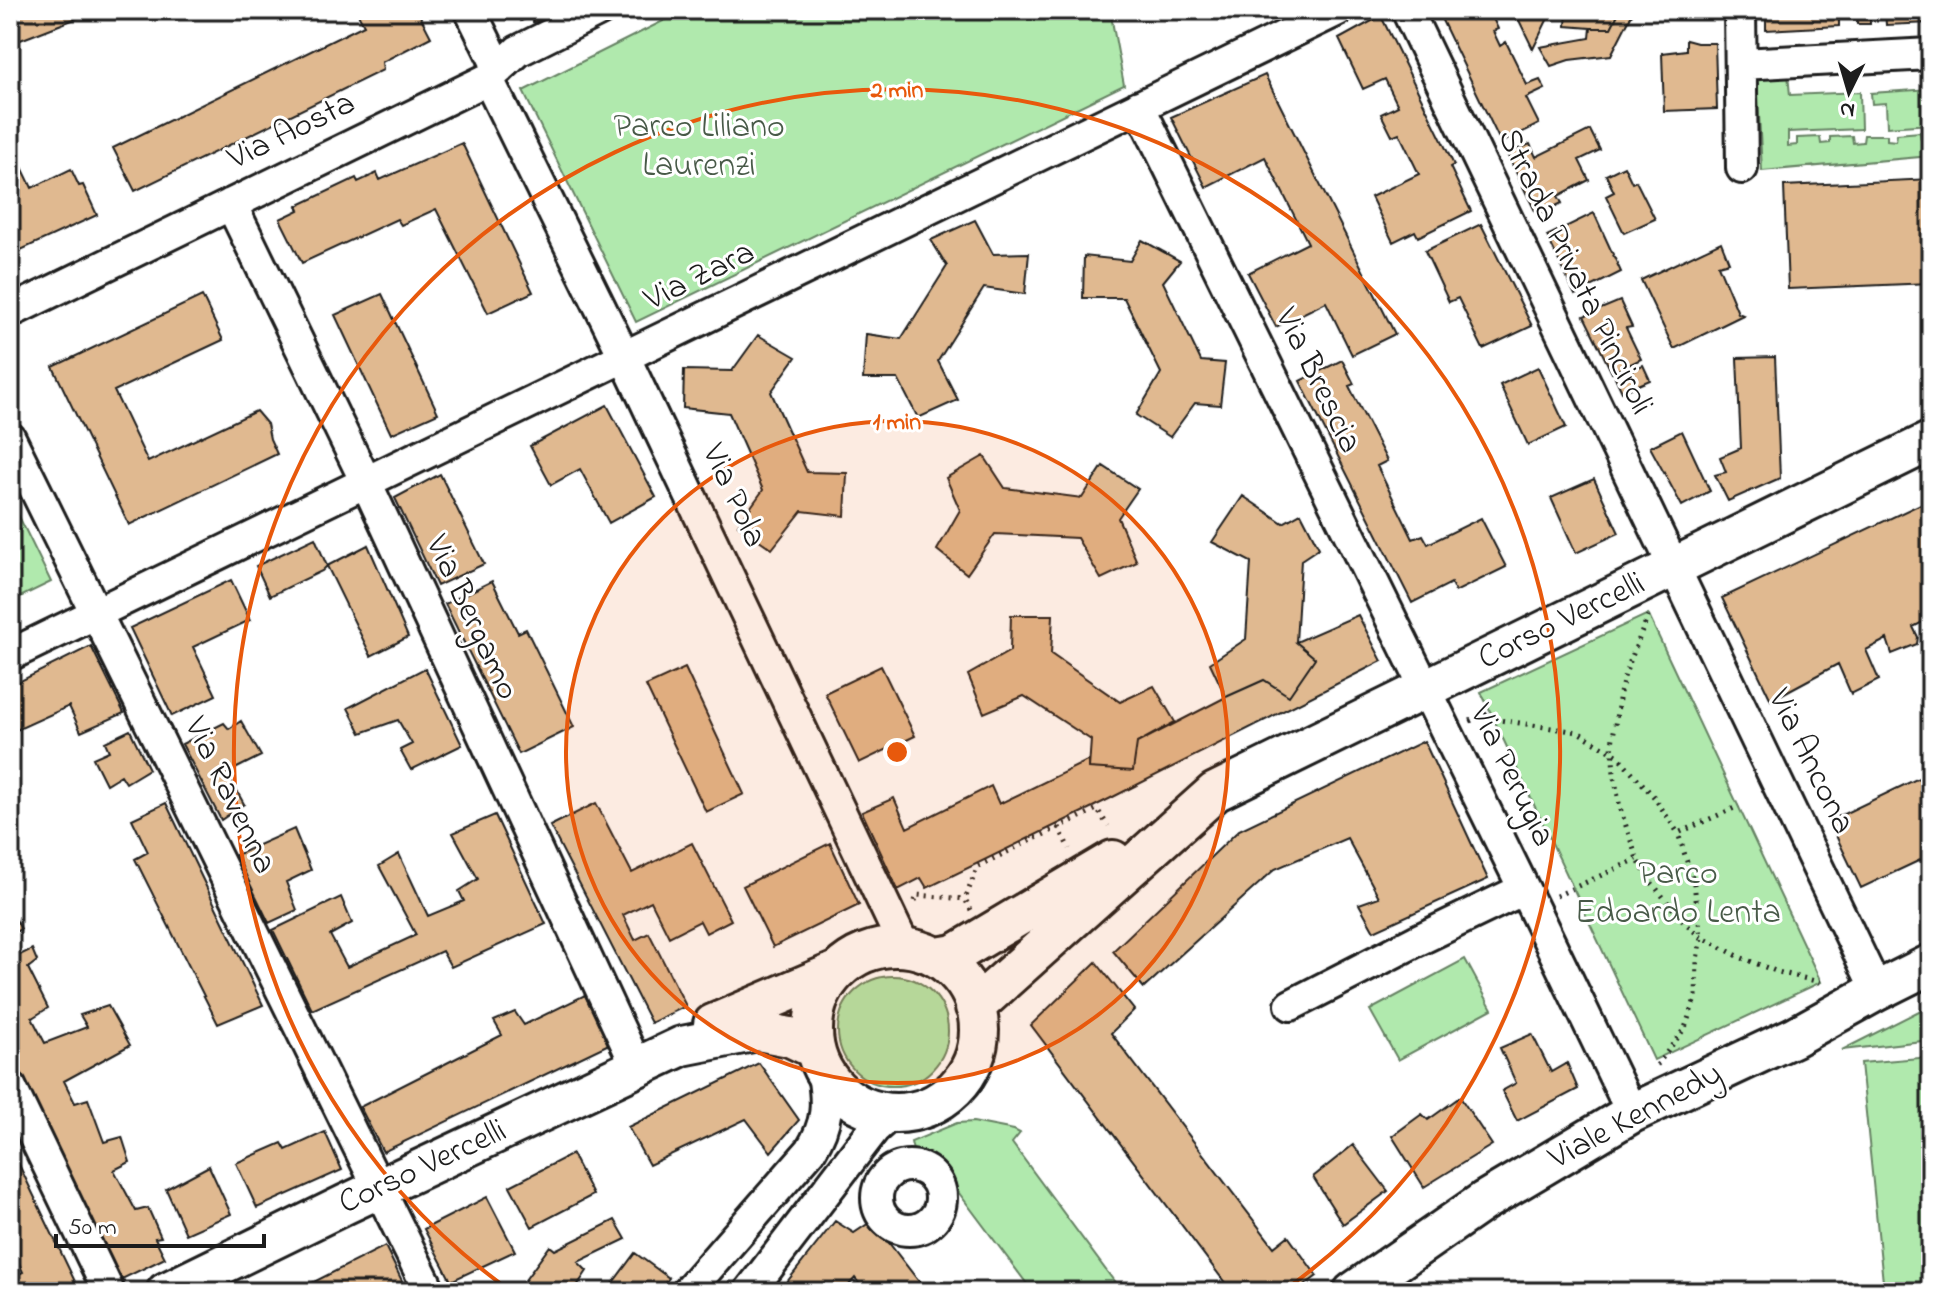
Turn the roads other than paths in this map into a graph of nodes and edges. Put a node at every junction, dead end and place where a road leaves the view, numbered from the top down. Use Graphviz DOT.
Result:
graph roads {
  1 [pos="470,10"];
  2 [pos="600,10"];
  3 [pos="1338,10"];
  4 [pos="1407,10"];
  5 [pos="1740,10"];
  6 [pos="1931,54"];
  7 [pos="1741,64"];
  8 [pos="493,74"];
  9 [pos="1139,106"];
  10 [pos="1742,168"];
  11 [pos="231,204"];
  12 [pos="10,312"];
  13 [pos="624,356"];
  14 [pos="10,438"];
  15 [pos="1931,441"];
  16 [pos="366,482"];
  17 [pos="1675,567"];
  18 [pos="96,613"];
  19 [pos="10,655"];
  20 [pos="1426,689"];
  21 [pos="1197,808"];
  22 [pos="1529,898"];
  23 [pos="921,953"];
  24 [pos="1931,964"];
  25 [pos="835,972"];
  26 [pos="1877,991"];
  27 [pos="1291,1005"];
  28 [pos="975,1007"];
  29 [pos="682,1046"];
  30 [pos="818,1060"];
  31 [pos="637,1067"];
  32 [pos="10,1086"];
  33 [pos="1632,1113"];
  34 [pos="891,1114"];
  35 [pos="380,1188"];
  36 [pos="109,1292"];
  37 [pos="166,1292"];
  38 [pos="430,1292"];
  39 [pos="687,1292"];
  40 [pos="749,1292"];
  41 [pos="1353,1292"];
  1 -- 8 [label="street, Via Pola"];
  2 -- 8 [label="street, Via Aosta"];
  3 -- 9 [label="street, Via Zara"];
  4 -- 17 [label="street, Strada Privata Pinciroli"];
  5 -- 7 [label="street"];
  6 -- 7 [label="street"];
  7 -- 10 [label="street"];
  8 -- 11 [label="street, Via Aosta"];
  8 -- 13 [label="street, Via Pola"];
  9 -- 13 [label="street, Via Zara"];
  9 -- 20 [label="street, Via Brescia"];
  11 -- 12 [label="street, Via Aosta"];
  11 -- 16 [label="street, Via Bergamo"];
  13 -- 16 [label="street, Via Zara"];
  13 -- 23 [label="street, Via Pola"];
  14 -- 18 [label="street, Via Ravenna"];
  15 -- 17 [label="main road, Corso Vercelli"];
  16 -- 18 [label="street, Via Zara"];
  16 -- 31 [label="street, Via Bergamo"];
  17 -- 20 [label="main road, Corso Vercelli"];
  17 -- 26 [label="street, Via Ancona"];
  18 -- 19 [label="street, Via Zara"];
  18 -- 35 [label="street, Via Ravenna"];
  20 -- 21 [label="main road, Corso Vercelli"];
  20 -- 22 [label="street, Via Perugia"];
  21 -- 23 [label="main road, Corso Vercelli"];
  21 -- 28 [label="main road, Corso Vercelli"];
  22 -- 27 [label="street"];
  22 -- 33 [label="street, Via Perugia"];
  23 -- 25 [label="main road"];
  23 -- 28 [label="main road"];
  24 -- 26 [label="main road, Viale Kennedy"];
  25 -- 29 [label="main road, Corso Vercelli"];
  25 -- 30 [label="main road"];
  26 -- 33 [label="main road, Viale Kennedy"];
  28 -- 34 [label="main road"];
  29 -- 30 [label="main road, Corso Vercelli"];
  29 -- 31 [label="main road, Corso Vercelli"];
  30 -- 34 [label="main road"];
  30 -- 39 [label="street"];
  31 -- 35 [label="main road, Corso Vercelli"];
  32 -- 36 [label="street"];
  33 -- 41 [label="main road, Viale Kennedy"];
  34 -- 40 [label="street"];
  35 -- 37 [label="main road, Corso Vercelli"];
  35 -- 38 [label="street, Via Ravenna"];
}
